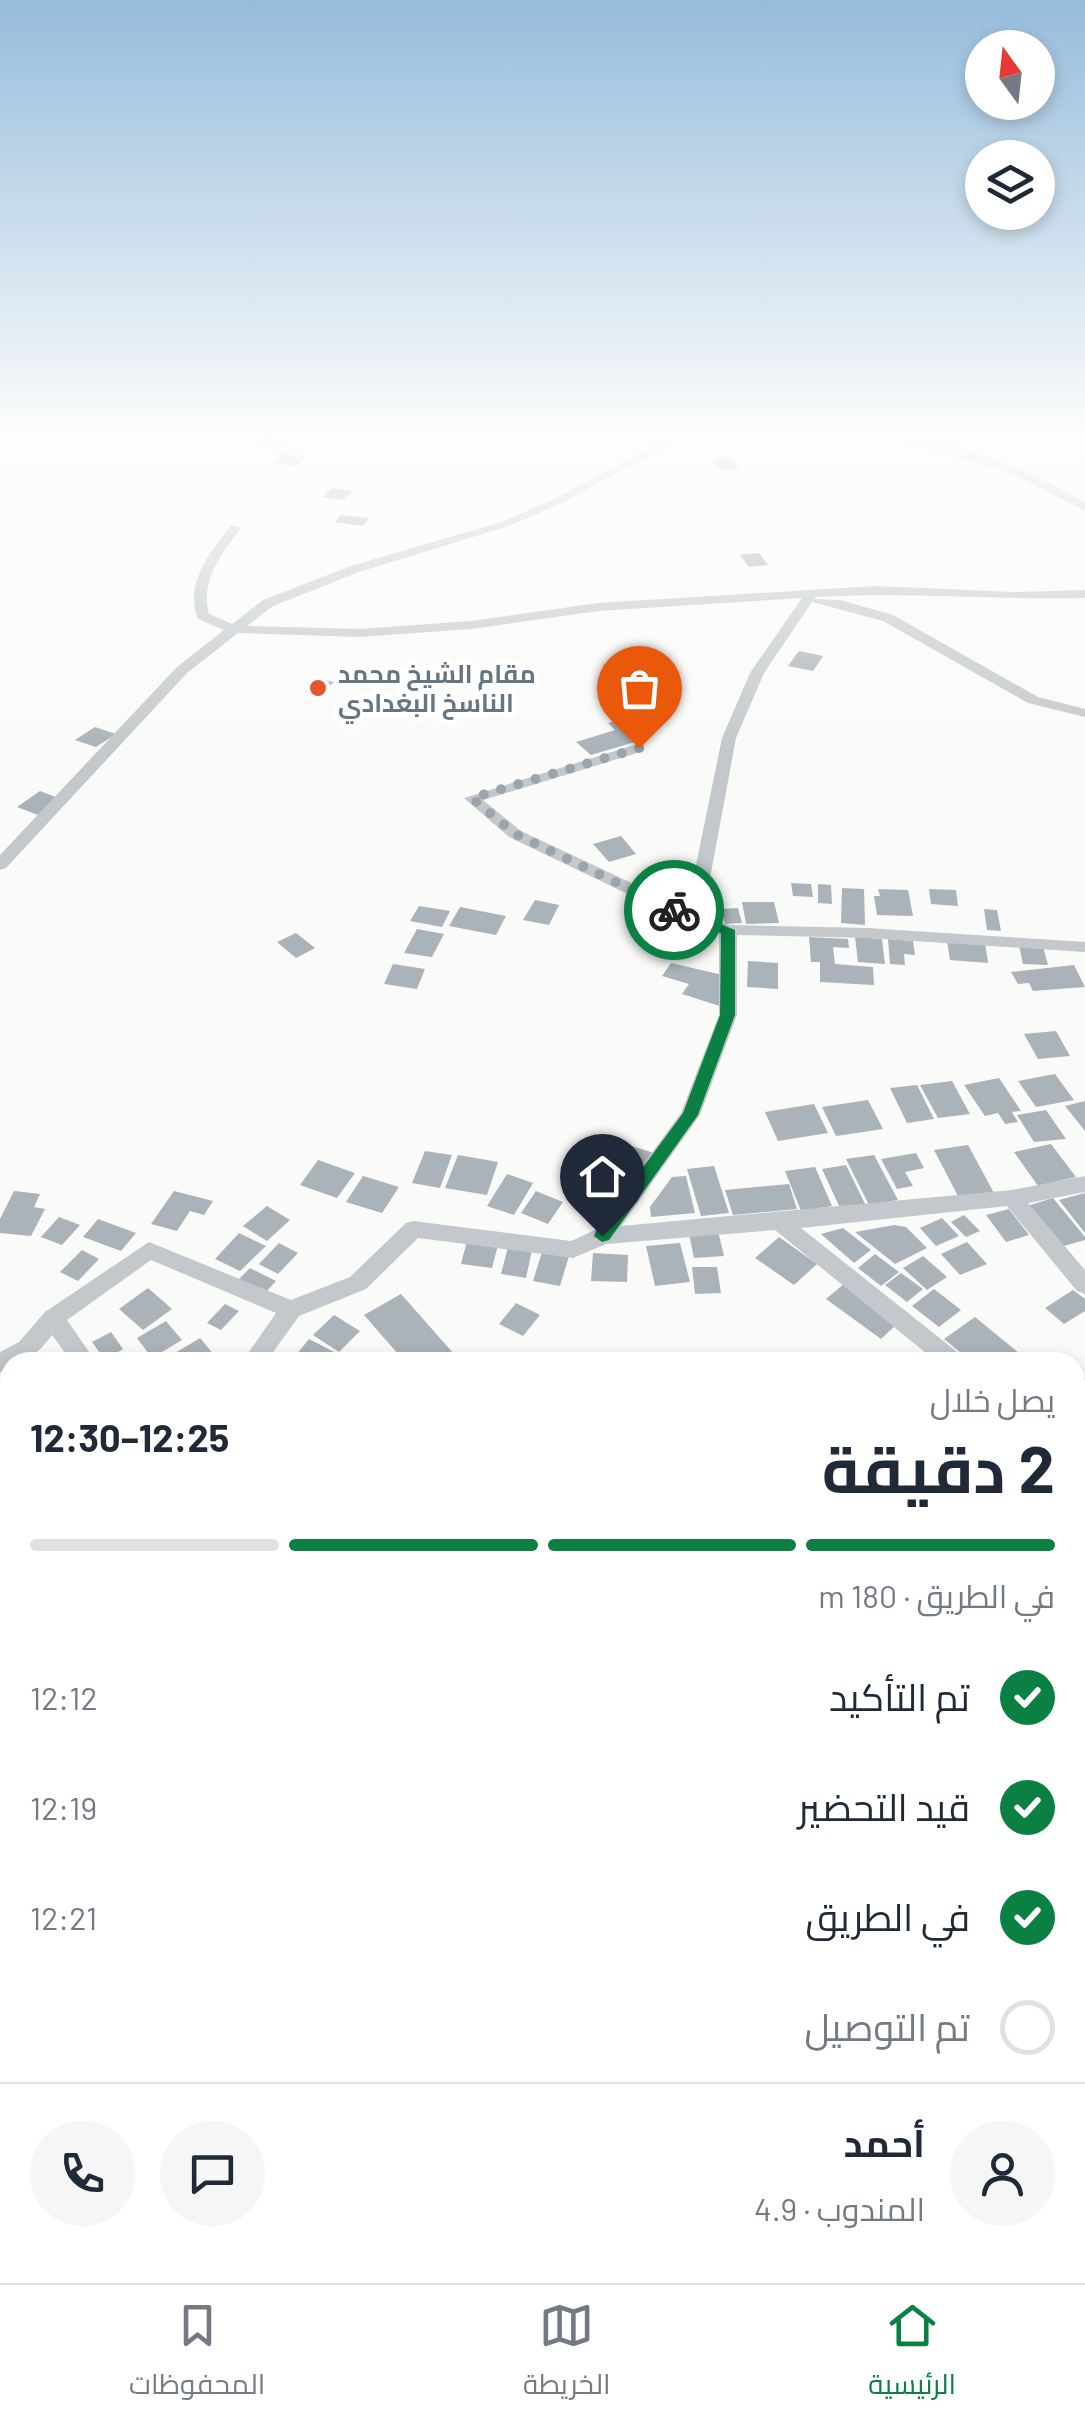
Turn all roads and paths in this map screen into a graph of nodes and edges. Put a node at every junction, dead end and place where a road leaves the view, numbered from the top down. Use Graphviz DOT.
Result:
graph roads {
  1 [pos="226,541"];
  2 [pos="450,541"];
  3 [pos="1085,594"];
  4 [pos="809,597"];
  5 [pos="232,629"];
  6 [pos="1085,712"];
  7 [pos="639,748"];
  8 [pos="0,865"];
  9 [pos="694,919"];
  10 [pos="728,930"];
  11 [pos="1085,947"];
  12 [pos="1085,1184"];
  13 [pos="1012,1198"];
  14 [pos="779,1222"];
  15 [pos="602,1236"];
  16 [pos="1085,1286"];
  17 [pos="291,1310"];
  18 [pos="53,1318"];
  19 [pos="20,1352"];
  20 [pos="78,1352"];
  21 [pos="260,1352"];
  22 [pos="941,1352"];
  1 -- 5 [label="street"];
  2 -- 5 [label="street"];
  3 -- 4 [label="street"];
  4 -- 5 [label="street"];
  4 -- 6 [label="street"];
  4 -- 9 [label="street"];
  5 -- 8 [label="street"];
  7 -- 9 [label="street"];
  9 -- 10 [label="street"];
  10 -- 11 [label="street"];
  10 -- 15 [label="street"];
  12 -- 13 [label="street"];
  13 -- 14 [label="street"];
  13 -- 16 [label="street"];
  14 -- 15 [label="street"];
  14 -- 22 [label="street"];
  15 -- 17 [label="street"];
  17 -- 18 [label="street"];
  17 -- 21 [label="street"];
  18 -- 19 [label="street"];
  18 -- 20 [label="street"];
}
